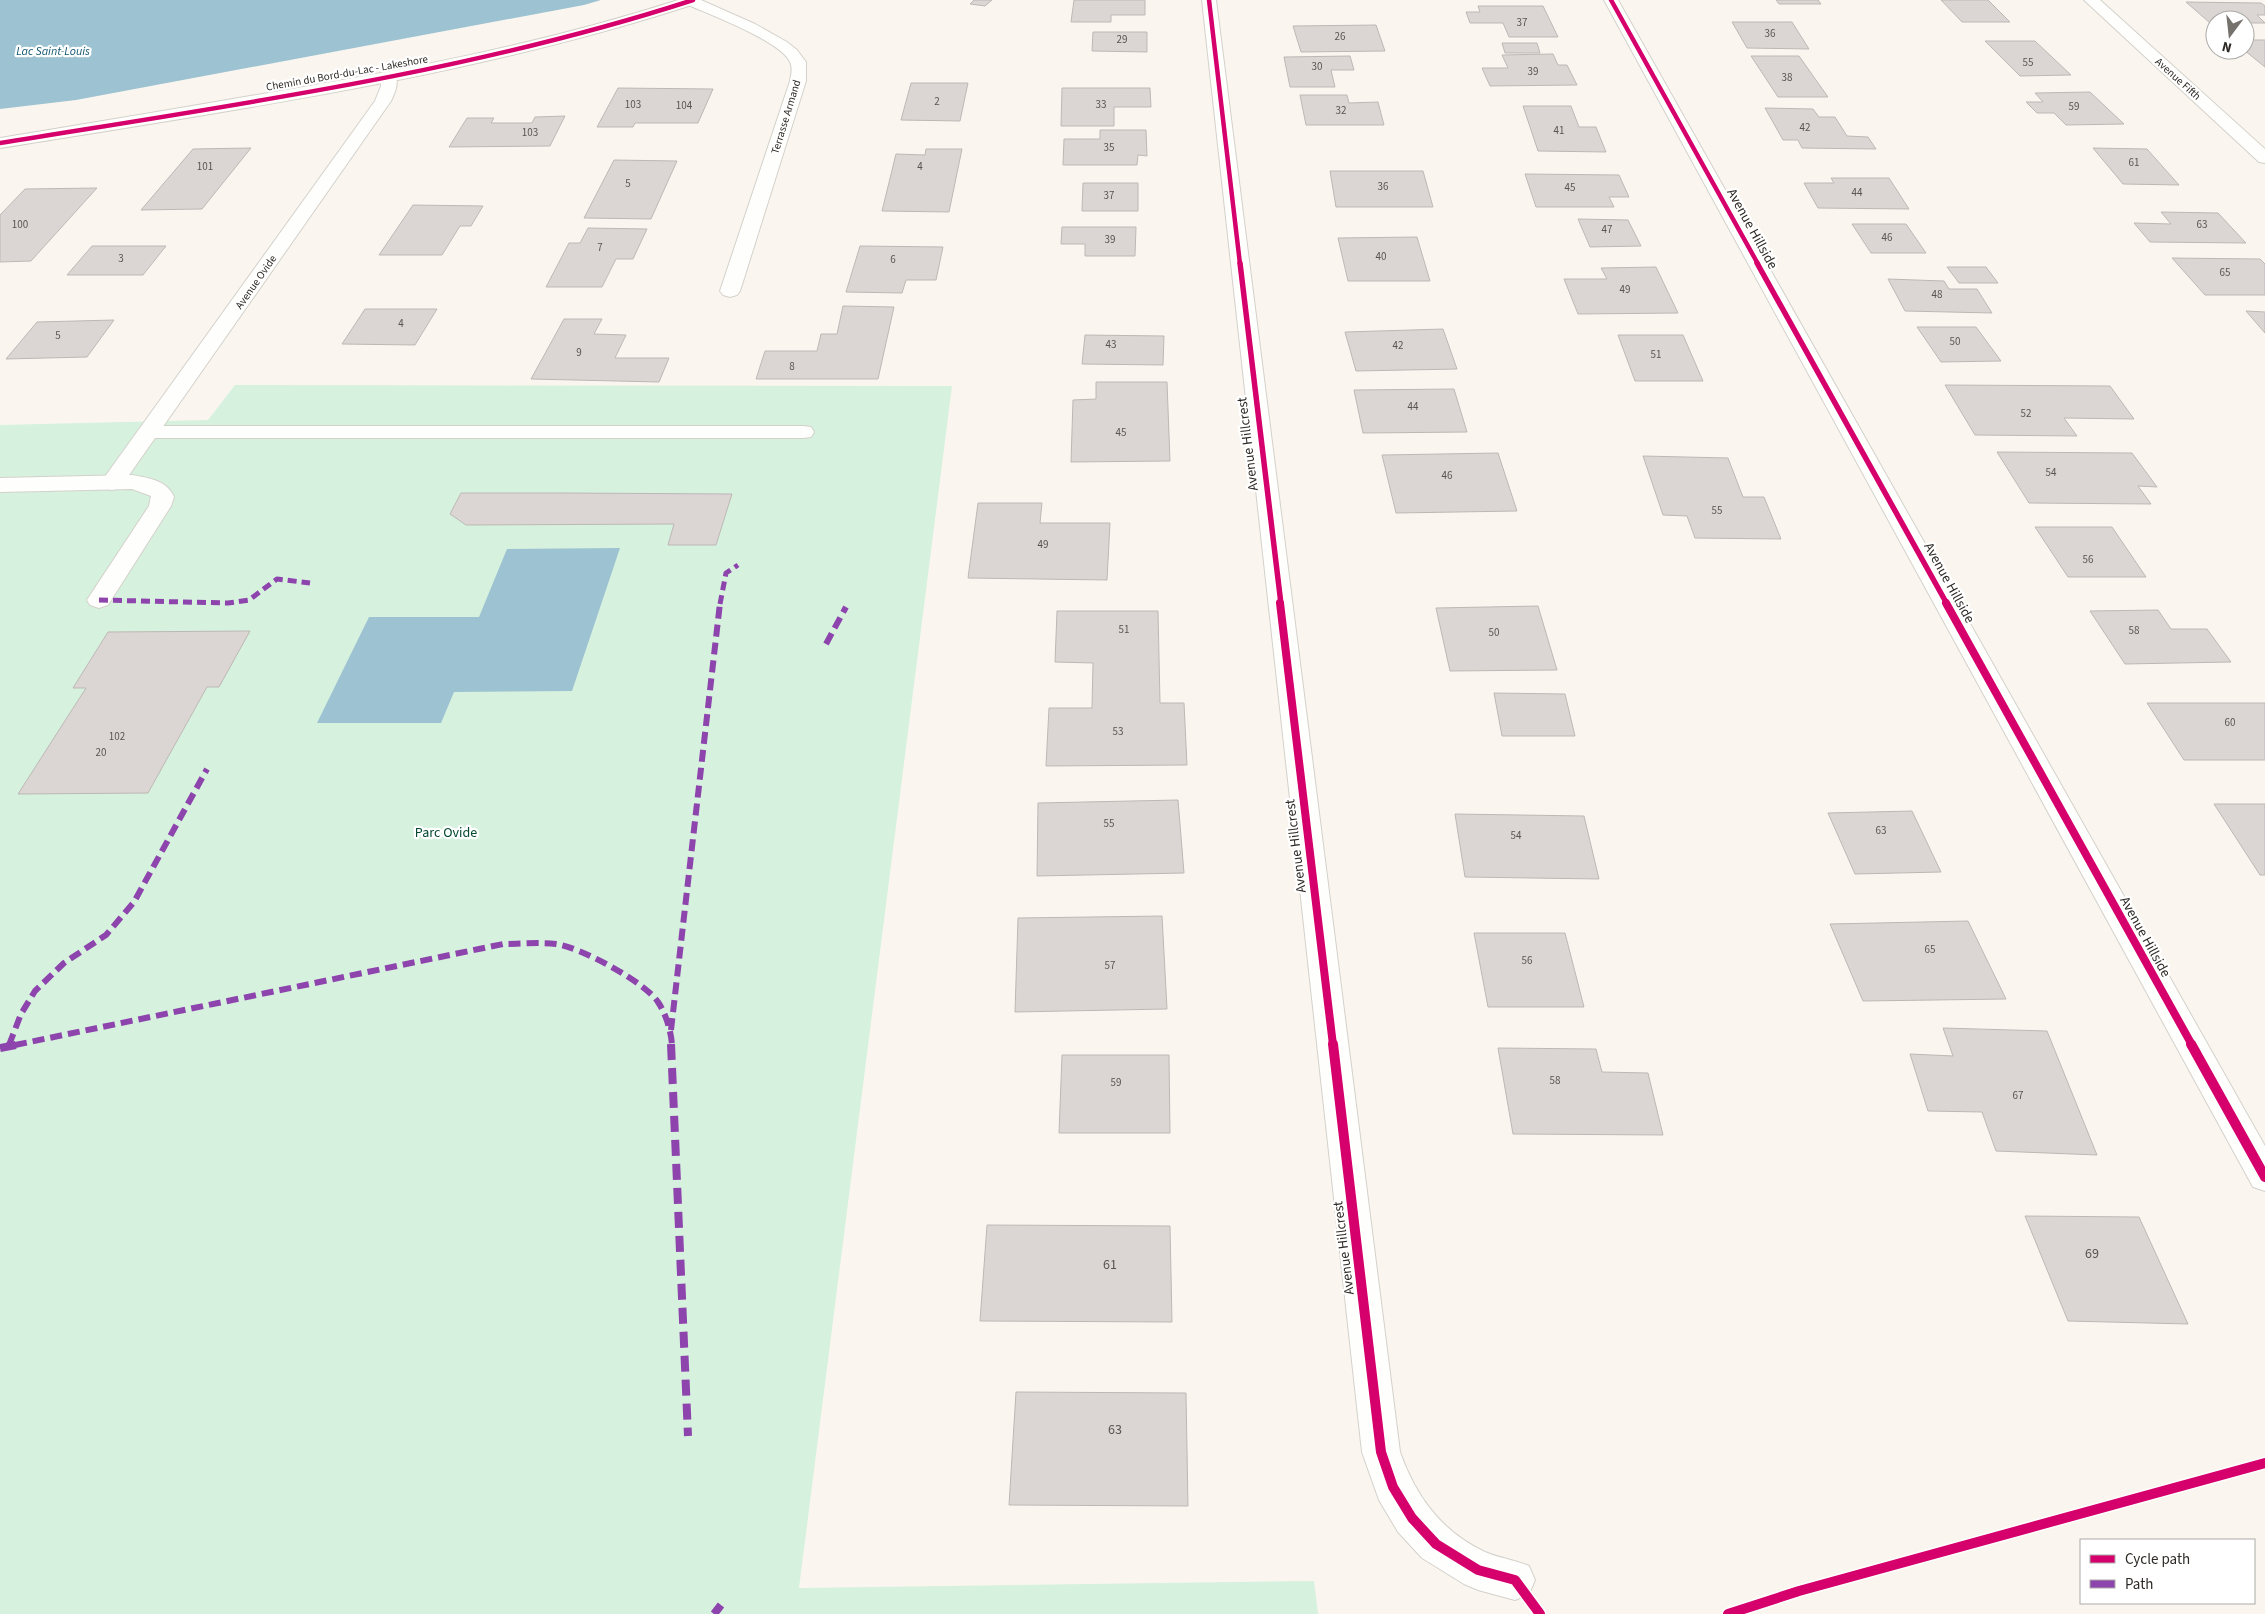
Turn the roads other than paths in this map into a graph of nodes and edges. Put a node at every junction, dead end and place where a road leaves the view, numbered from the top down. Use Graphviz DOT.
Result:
graph roads {
  1 [pos="692,0"];
  2 [pos="1209,0"];
  3 [pos="1610,0"];
  4 [pos="2091,0"];
  5 [pos="388,77"];
  6 [pos="0,143"];
  7 [pos="2265,158"];
  8 [pos="730,291"];
  9 [pos="150,432"];
  10 [pos="803,432"];
  11 [pos="112,482"];
  12 [pos="0,485"];
  13 [pos="99,600"];
  14 [pos="2265,1177"];
  15 [pos="1515,1580"];
  1 -- 5 [label="street, Chemin du Bord-du-Lac - Lakeshore"];
  1 -- 8 [label="street, Terrasse Armand"];
  2 -- 15 [label="street, Avenue Hillcrest"];
  3 -- 14 [label="street, Avenue Hillside"];
  4 -- 7 [label="street, Avenue Fifth"];
  5 -- 6 [label="street, Chemin du Bord-du-Lac - Lakeshore"];
  5 -- 9 [label="street, Avenue Ovide"];
  9 -- 10 [label="street"];
  9 -- 11 [label="street, Avenue Ovide"];
  11 -- 12 [label="street"];
  11 -- 13 [label="street"];
}
